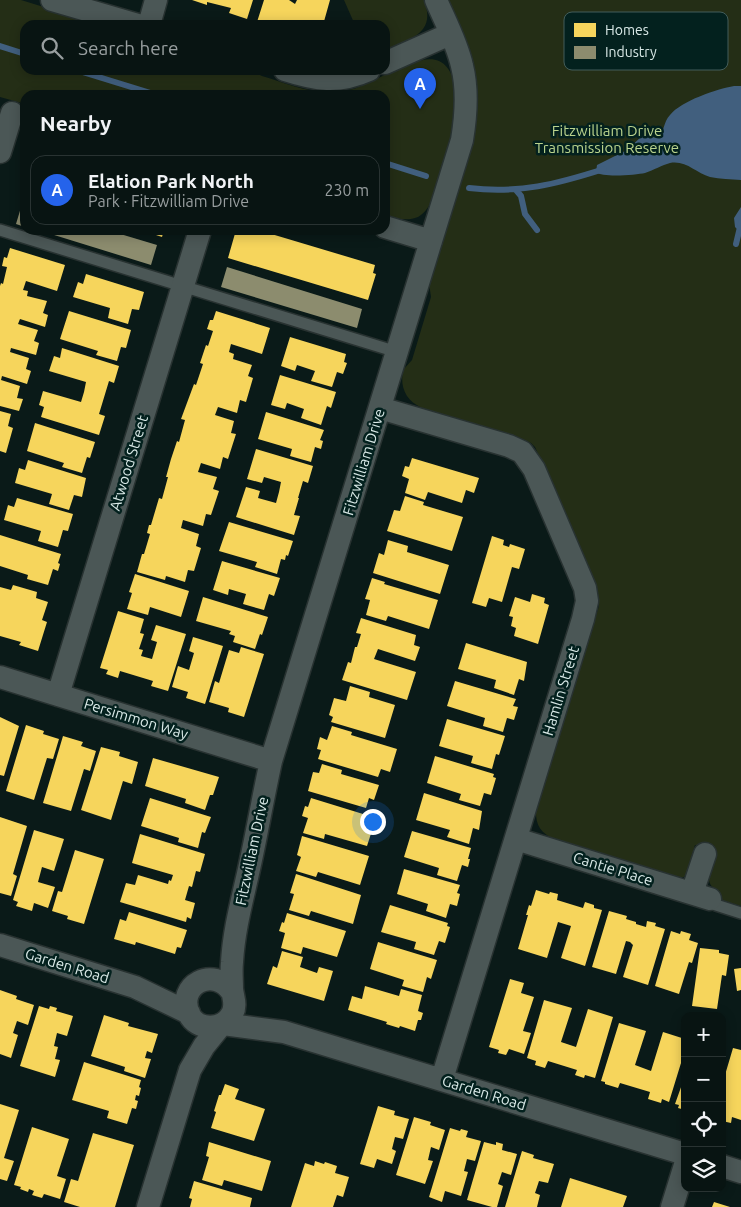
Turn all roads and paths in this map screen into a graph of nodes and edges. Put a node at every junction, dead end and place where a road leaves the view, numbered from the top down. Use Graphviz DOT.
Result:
graph roads {
  1 [pos="52,0"];
  2 [pos="156,0"];
  3 [pos="436,0"];
  4 [pos="121,20"];
  5 [pos="150,20"];
  6 [pos="450,34"];
  7 [pos="390,61"];
  8 [pos="302,75"];
  9 [pos="356,75"];
  10 [pos="12,113"];
  11 [pos="0,152"];
  12 [pos="390,229"];
  13 [pos="0,230"];
  14 [pos="198,235"];
  15 [pos="430,241"];
  16 [pos="183,286"];
  17 [pos="397,352"];
  18 [pos="380,408"];
  19 [pos="0,677"];
  20 [pos="58,695"];
  21 [pos="271,761"];
  22 [pos="516,839"];
  23 [pos="705,854"];
  24 [pos="701,896"];
  25 [pos="741,913"];
  26 [pos="235,927"];
  27 [pos="0,945"];
  28 [pos="196,983"];
  29 [pos="135,986"];
  30 [pos="233,993"];
  31 [pos="189,1015"];
  32 [pos="222,1025"];
  33 [pos="284,1032"];
  34 [pos="190,1070"];
  35 [pos="442,1080"];
  36 [pos="681,1153"];
  37 [pos="726,1167"];
  38 [pos="741,1172"];
  39 [pos="681,1178"];
  40 [pos="148,1207"];
  41 [pos="672,1207"];
  1 -- 4 [label="street"];
  2 -- 5 [label="street"];
  3 -- 6 [label="street, Fitzwilliam Drive"];
  6 -- 7 [label="street"];
  6 -- 15 [label="street, Fitzwilliam Drive"];
  8 -- 9 [label="street"];
  10 -- 11 [label="street"];
  12 -- 15 [label="street"];
  13 -- 16 [label="lane"];
  14 -- 16 [label="street, Atwood Street"];
  15 -- 17 [label="street, Fitzwilliam Drive"];
  16 -- 17 [label="lane"];
  16 -- 20 [label="street, Atwood Street"];
  17 -- 18 [label="street, Fitzwilliam Drive"];
  18 -- 21 [label="street, Fitzwilliam Drive"];
  18 -- 22 [label="street, Hamlin Street"];
  19 -- 20 [label="street, Persimmon Way"];
  20 -- 21 [label="street, Persimmon Way"];
  21 -- 26 [label="street, Fitzwilliam Drive"];
  22 -- 24 [label="street, Cantie Place"];
  22 -- 35 [label="street, Hamlin Street"];
  23 -- 24 [label="street"];
  24 -- 25 [label="lane"];
  26 -- 28 [label="street, Fitzwilliam Drive"];
  26 -- 30 [label="street, Fitzwilliam Drive"];
  27 -- 29 [label="street, Garden Road"];
  28 -- 29 [label="street, Garden Road"];
  28 -- 30 [label="street"];
  28 -- 31 [label="street"];
  29 -- 31 [label="street, Garden Road"];
  30 -- 32 [label="street"];
  30 -- 33 [label="street, Garden Road"];
  31 -- 32 [label="street"];
  31 -- 34 [label="street"];
  32 -- 33 [label="street, Garden Road"];
  32 -- 34 [label="street"];
  33 -- 35 [label="street, Garden Road"];
  34 -- 40 [label="street"];
  35 -- 36 [label="street, Garden Road"];
  37 -- 38 [label="street"];
  39 -- 41 [label="street"];
}
